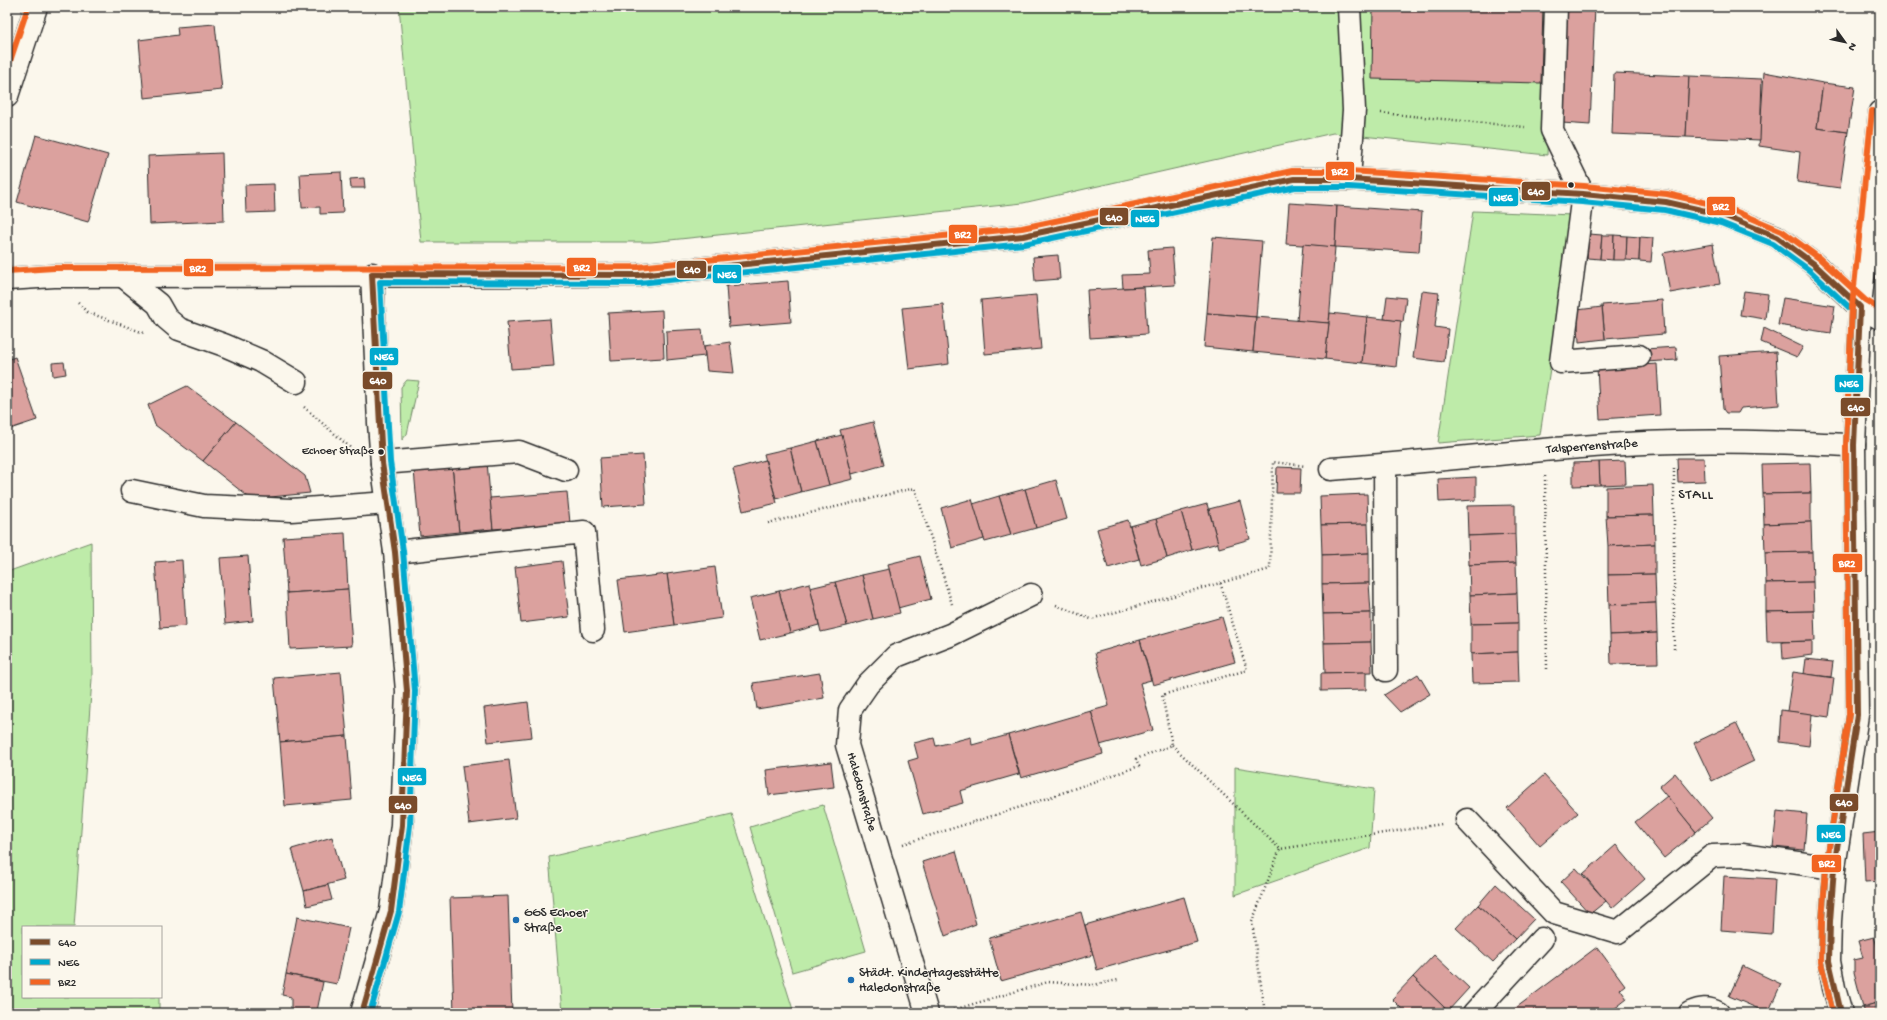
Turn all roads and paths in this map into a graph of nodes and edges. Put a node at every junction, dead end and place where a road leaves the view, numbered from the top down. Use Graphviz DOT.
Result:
graph roads {
  1 [pos="36,7"];
  2 [pos="1349,7"];
  3 [pos="1556,7"];
  4 [pos="7,96"];
  5 [pos="1354,110"];
  6 [pos="1880,112"];
  7 [pos="1552,130"];
  8 [pos="1349,179"];
  9 [pos="1583,194"];
  10 [pos="372,274"];
  11 [pos="54,276"];
  12 [pos="123,276"];
  13 [pos="7,279"];
  14 [pos="1860,307"];
  15 [pos="1880,318"];
  16 [pos="179,330"];
  17 [pos="1639,356"];
  18 [pos="296,382"];
  19 [pos="1674,442"];
  20 [pos="1854,446"];
  21 [pos="1544,450"];
  22 [pos="382,463"];
  23 [pos="1385,465"];
  24 [pos="1331,469"];
  25 [pos="566,470"];
  26 [pos="132,491"];
  27 [pos="388,503"];
  28 [pos="768,523"];
  29 [pos="395,552"];
  30 [pos="1220,582"];
  31 [pos="1031,595"];
  32 [pos="593,630"];
  33 [pos="960,630"];
  34 [pos="1674,652"];
  35 [pos="1386,670"];
  36 [pos="1547,670"];
  37 [pos="1172,745"];
  38 [pos="1467,820"];
  39 [pos="1280,849"];
  40 [pos="879,852"];
  41 [pos="1834,868"];
  42 [pos="1542,938"];
  43 [pos="1118,980"];
  44 [pos="952,1011"];
  45 [pos="362,1013"];
  46 [pos="927,1013"];
  47 [pos="1265,1013"];
  48 [pos="1474,1013"];
  49 [pos="1690,1013"];
  50 [pos="1718,1013"];
  51 [pos="1841,1013"];
  1 -- 4 [label="street"];
  2 -- 5 [label="street"];
  3 -- 7 [label="street"];
  5 -- 7 [label="path"];
  5 -- 8 [label="street"];
  6 -- 14 [label="street"];
  7 -- 9 [label="street"];
  8 -- 9 [label="street"];
  8 -- 10 [label="street"];
  9 -- 14 [label="street"];
  9 -- 17 [label="street"];
  10 -- 12 [label="street"];
  10 -- 22 [label="street"];
  11 -- 12 [label="street"];
  11 -- 13 [label="street"];
  11 -- 16 [label="path"];
  12 -- 16 [label="street"];
  14 -- 15 [label="street"];
  14 -- 20 [label="street"];
  16 -- 18 [label="street"];
  18 -- 22 [label="path"];
  19 -- 20 [label="street, Talsperrenstraße"];
  19 -- 21 [label="street, Talsperrenstraße"];
  19 -- 34 [label="path"];
  20 -- 41 [label="street"];
  21 -- 23 [label="street, Talsperrenstraße"];
  21 -- 36 [label="path"];
  22 -- 25 [label="street"];
  22 -- 27 [label="street"];
  23 -- 24 [label="street, Talsperrenstraße"];
  23 -- 35 [label="street"];
  24 -- 30 [label="path"];
  26 -- 27 [label="street"];
  27 -- 29 [label="street"];
  28 -- 33 [label="path"];
  29 -- 32 [label="street"];
  29 -- 45 [label="street"];
  30 -- 31 [label="path"];
  30 -- 37 [label="path"];
  31 -- 33 [label="street, Haledonstraße"];
  33 -- 40 [label="street, Haledonstraße"];
  37 -- 39 [label="path"];
  37 -- 40 [label="path"];
  38 -- 39 [label="path"];
  38 -- 41 [label="street"];
  39 -- 47 [label="path"];
  40 -- 46 [label="street, Haledonstraße"];
  41 -- 51 [label="street"];
  42 -- 48 [label="street"];
  43 -- 44 [label="path"];
  49 -- 50 [label="street"];
}
